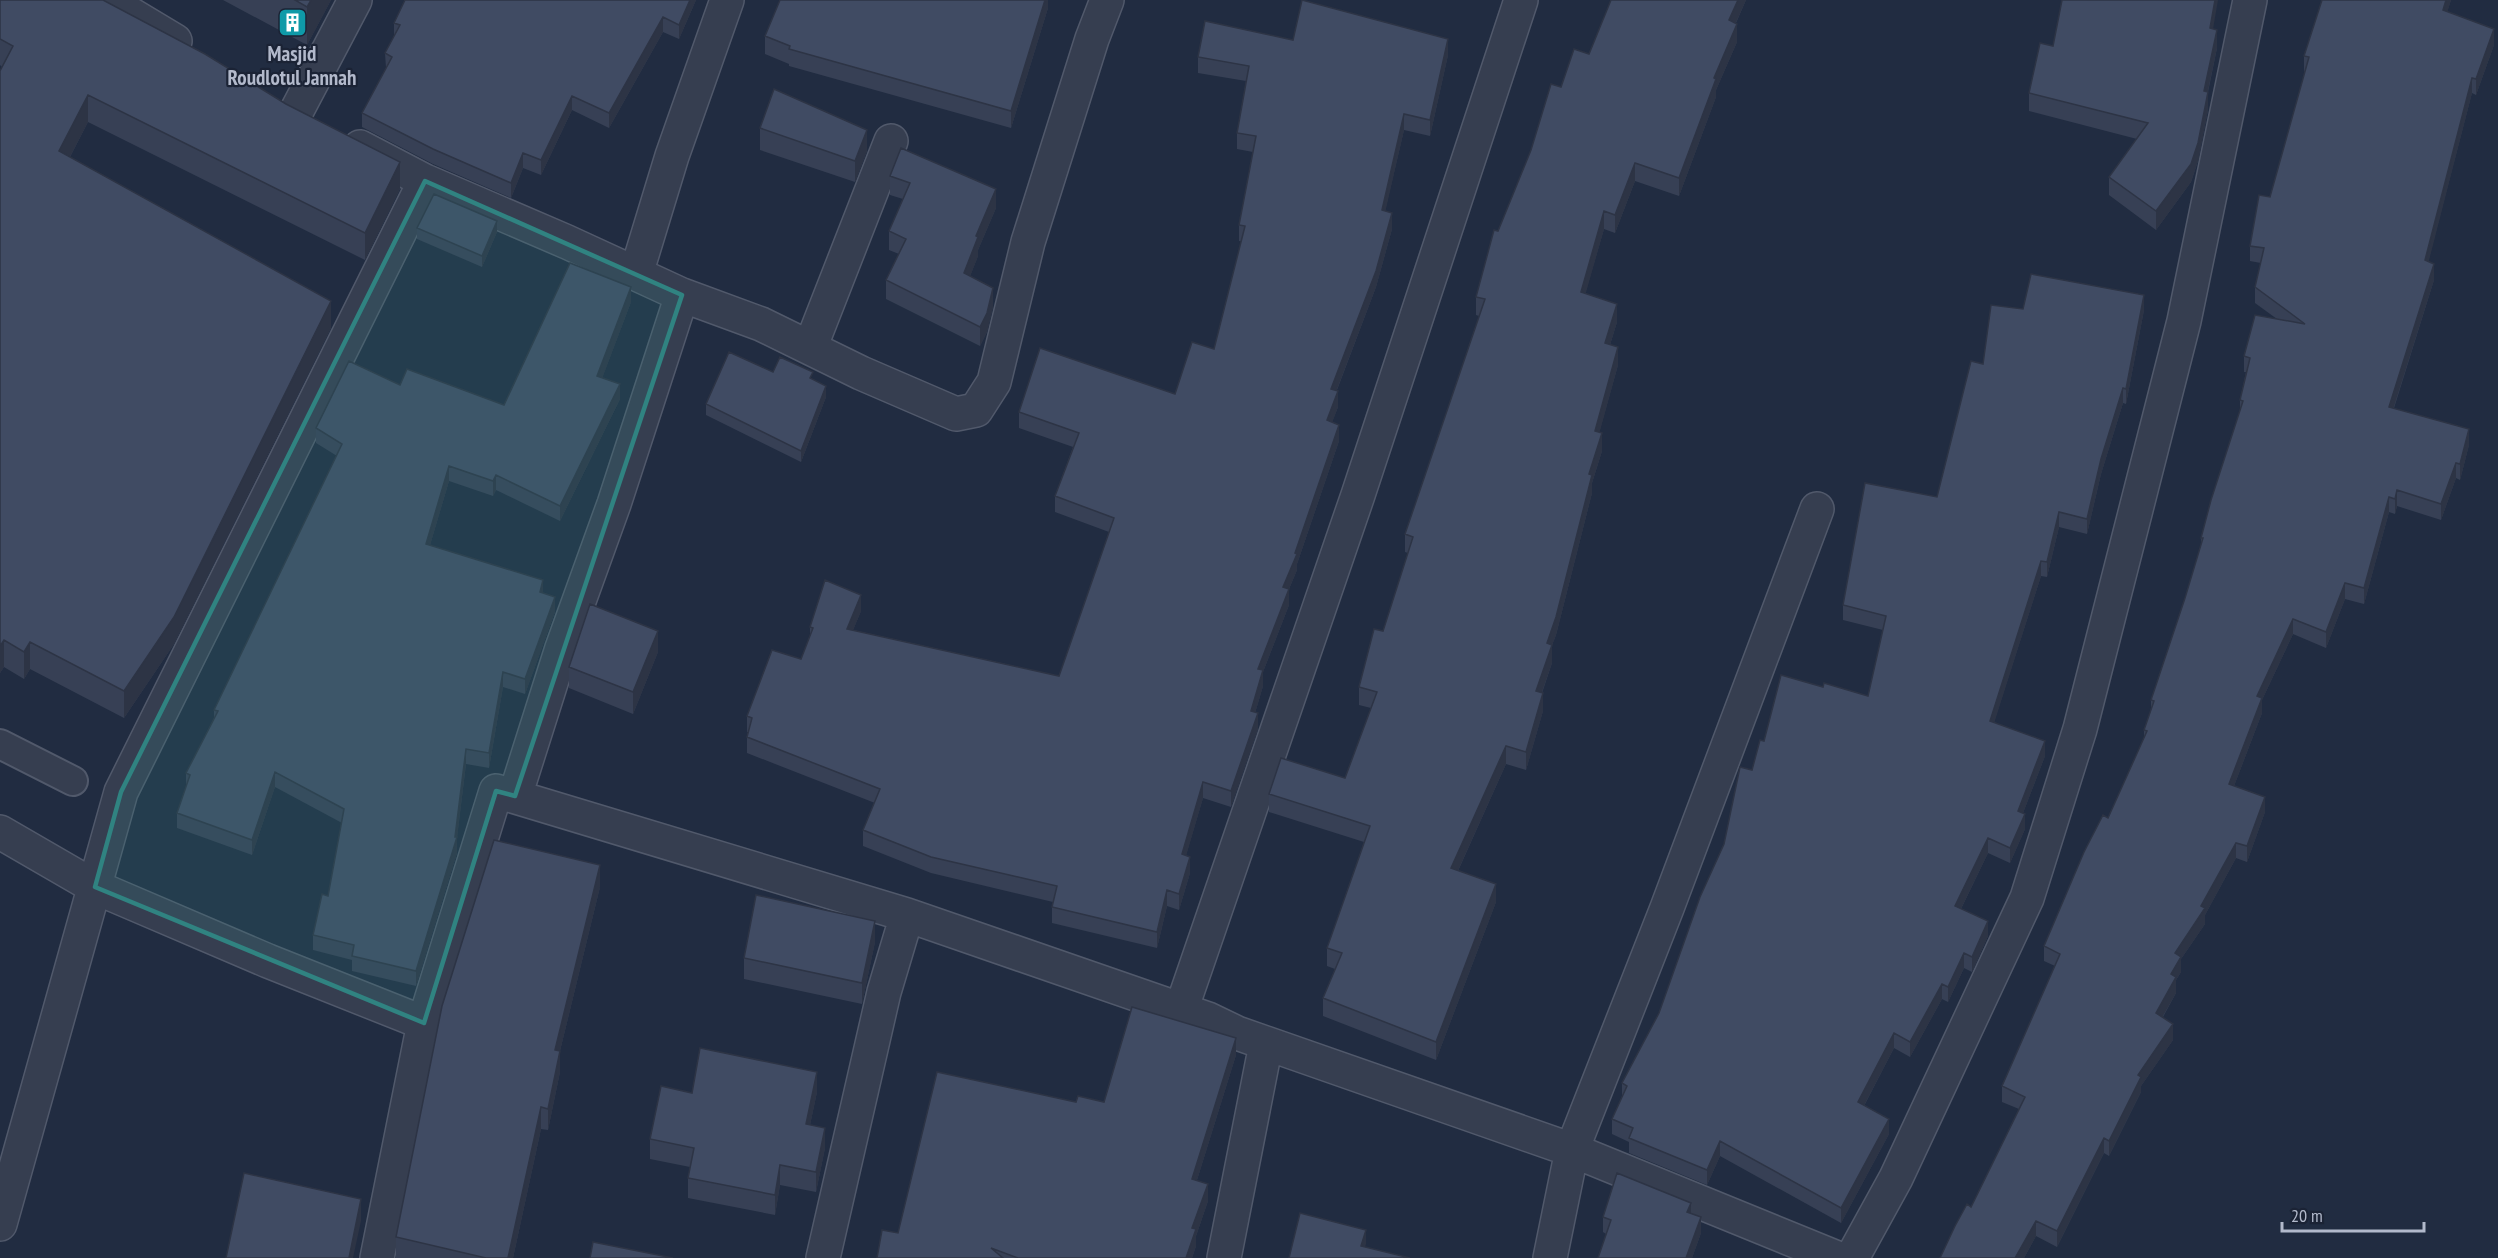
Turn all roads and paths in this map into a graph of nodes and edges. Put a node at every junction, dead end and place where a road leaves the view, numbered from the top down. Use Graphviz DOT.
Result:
graph roads {
  1 [pos="107,0"];
  2 [pos="354,0"];
  3 [pos="728,0"];
  4 [pos="1107,0"];
  5 [pos="1521,0"];
  6 [pos="2250,0"];
  7 [pos="196,54"];
  8 [pos="266,96"];
  9 [pos="295,114"];
  10 [pos="891,141"];
  11 [pos="424,180"];
  12 [pos="636,274"];
  13 [pos="682,295"];
  14 [pos="810,348"];
  15 [pos="1817,509"];
  16 [pos="0,744"];
  17 [pos="73,781"];
  18 [pos="515,796"];
  19 [pos="0,832"];
  20 [pos="95,887"];
  21 [pos="907,915"];
  22 [pos="1181,1010"];
  23 [pos="424,1023"];
  24 [pos="1266,1044"];
  25 [pos="1572,1150"];
  26 [pos="0,1224"];
  27 [pos="377,1258"];
  28 [pos="823,1258"];
  29 [pos="1224,1258"];
  30 [pos="1550,1258"];
  31 [pos="1837,1258"];
  32 [pos="1852,1258"];
  1 -- 7 [label="street"];
  2 -- 9 [label="street"];
  3 -- 12 [label="street"];
  4 -- 14 [label="street"];
  5 -- 22 [label="street"];
  6 -- 32 [label="street"];
  8 -- 9 [label="street"];
  9 -- 11 [label="street"];
  10 -- 14 [label="street"];
  11 -- 12 [label="street"];
  11 -- 20 [label="street"];
  12 -- 13 [label="street"];
  13 -- 14 [label="street"];
  13 -- 18 [label="street"];
  15 -- 25 [label="street"];
  16 -- 17 [label="lane"];
  18 -- 21 [label="street"];
  18 -- 23 [label="street"];
  19 -- 20 [label="street"];
  20 -- 23 [label="street"];
  20 -- 26 [label="street"];
  21 -- 22 [label="street"];
  21 -- 28 [label="street"];
  22 -- 24 [label="street"];
  23 -- 27 [label="street"];
  24 -- 25 [label="street"];
  24 -- 29 [label="street"];
  25 -- 30 [label="street"];
  25 -- 31 [label="street"];
}
